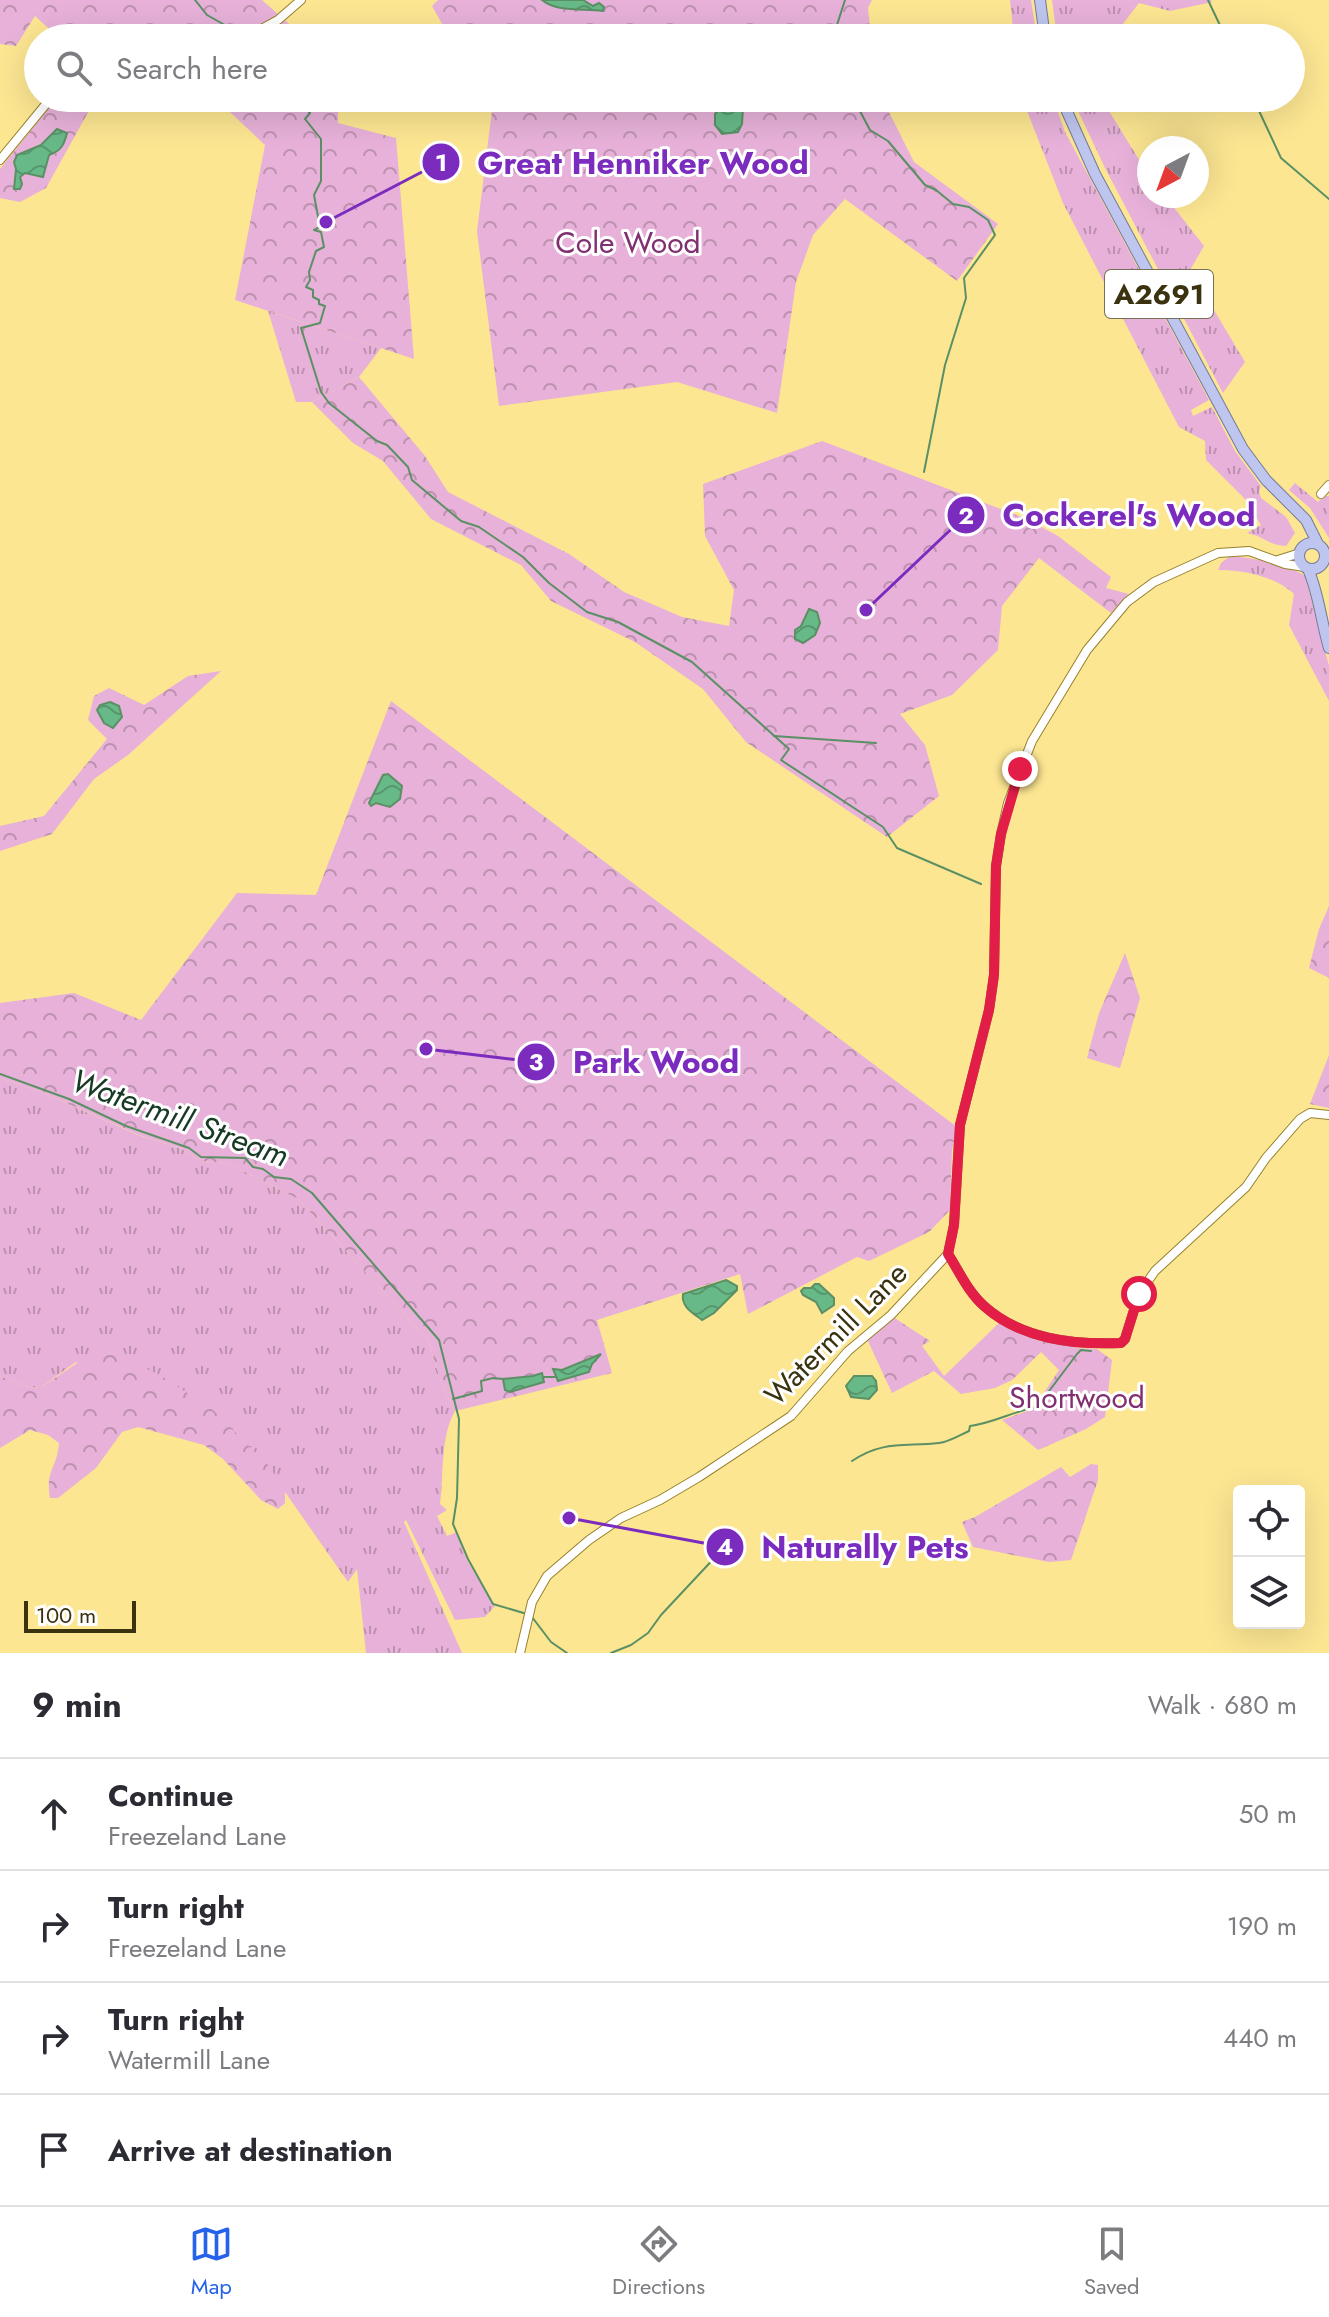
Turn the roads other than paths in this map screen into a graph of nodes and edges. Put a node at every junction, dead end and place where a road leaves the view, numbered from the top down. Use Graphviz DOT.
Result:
graph roads {
  1 [pos="301,0"];
  2 [pos="1040,0"];
  3 [pos="271,24"];
  4 [pos="1043,24"];
  5 [pos="39,112"];
  6 [pos="1067,112"];
  7 [pos="0,160"];
  8 [pos="1306,520"];
  9 [pos="1318,544"];
  10 [pos="1302,550"];
  11 [pos="1278,560"];
  12 [pos="1324,563"];
  13 [pos="1306,568"];
  14 [pos="1318,592"];
  15 [pos="1329,648"];
  16 [pos="1329,1115"];
  17 [pos="948,1254"];
  18 [pos="520,1653"];
  1 -- 3 [label="street"];
  2 -- 4 [label="main road"];
  5 -- 7 [label="street"];
  6 -- 8 [label="main road, A2691"];
  8 -- 9 [label="main road, A2691"];
  8 -- 10 [label="main road"];
  9 -- 10 [label="main road"];
  9 -- 12 [label="main road"];
  10 -- 11 [label="street"];
  10 -- 13 [label="main road"];
  11 -- 13 [label="street, Watermill Lane"];
  11 -- 17 [label="street, Watermill Lane"];
  12 -- 13 [label="main road"];
  12 -- 14 [label="main road"];
  13 -- 14 [label="main road"];
  14 -- 15 [label="main road"];
  16 -- 17 [label="street"];
  17 -- 18 [label="street, Watermill Lane"];
}
